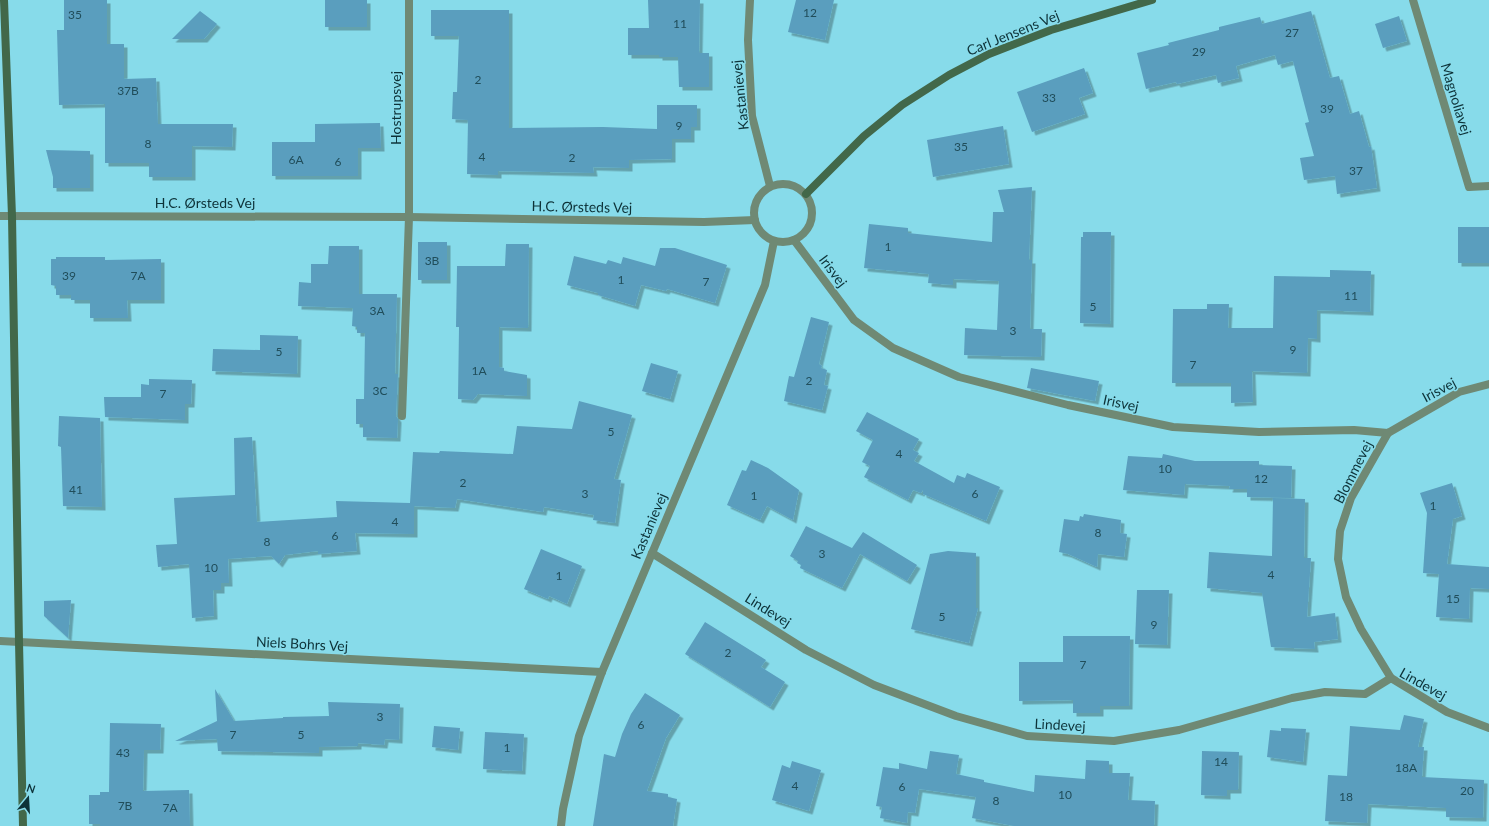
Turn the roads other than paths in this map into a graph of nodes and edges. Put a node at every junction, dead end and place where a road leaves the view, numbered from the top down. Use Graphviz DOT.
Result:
graph roads {
  1 [pos="4,0"];
  2 [pos="409,0"];
  3 [pos="750,0"];
  4 [pos="1152,0"];
  5 [pos="1413,0"];
  6 [pos="770,186"];
  7 [pos="1489,186"];
  8 [pos="806,194"];
  9 [pos="0,216"];
  10 [pos="12,216"];
  11 [pos="409,217"];
  12 [pos="755,220"];
  13 [pos="794,240"];
  14 [pos="774,241"];
  15 [pos="1489,384"];
  16 [pos="402,416"];
  17 [pos="1388,433"];
  18 [pos="652,553"];
  19 [pos="0,641"];
  20 [pos="19,642"];
  21 [pos="602,672"];
  22 [pos="1391,678"];
  23 [pos="1489,728"];
  24 [pos="23,826"];
  25 [pos="561,826"];
  1 -- 10 [label="street"];
  2 -- 11 [label="street, Hostrupsvej"];
  3 -- 6 [label="street, Kastanievej"];
  4 -- 8 [label="street, Carl Jensens Vej"];
  5 -- 7 [label="street, Magnoliavej"];
  6 -- 8 [label="street"];
  6 -- 12 [label="street"];
  8 -- 13 [label="street"];
  9 -- 10 [label="street, H.C. Ørsteds Vej"];
  10 -- 11 [label="street, H.C. Ørsteds Vej"];
  10 -- 20 [label="street"];
  11 -- 12 [label="street, H.C. Ørsteds Vej"];
  11 -- 16 [label="street"];
  12 -- 14 [label="street"];
  13 -- 14 [label="street"];
  13 -- 17 [label="street, Irisvej"];
  14 -- 18 [label="street, Kastanievej"];
  15 -- 17 [label="street, Irisvej"];
  17 -- 22 [label="street, Blommevej"];
  18 -- 21 [label="street, Kastanievej"];
  18 -- 22 [label="street, Lindevej"];
  19 -- 20 [label="street, Niels Bohrs Vej"];
  20 -- 21 [label="street, Niels Bohrs Vej"];
  20 -- 24 [label="street"];
  21 -- 25 [label="street, Kastanievej"];
  22 -- 23 [label="street, Lindevej"];
}
